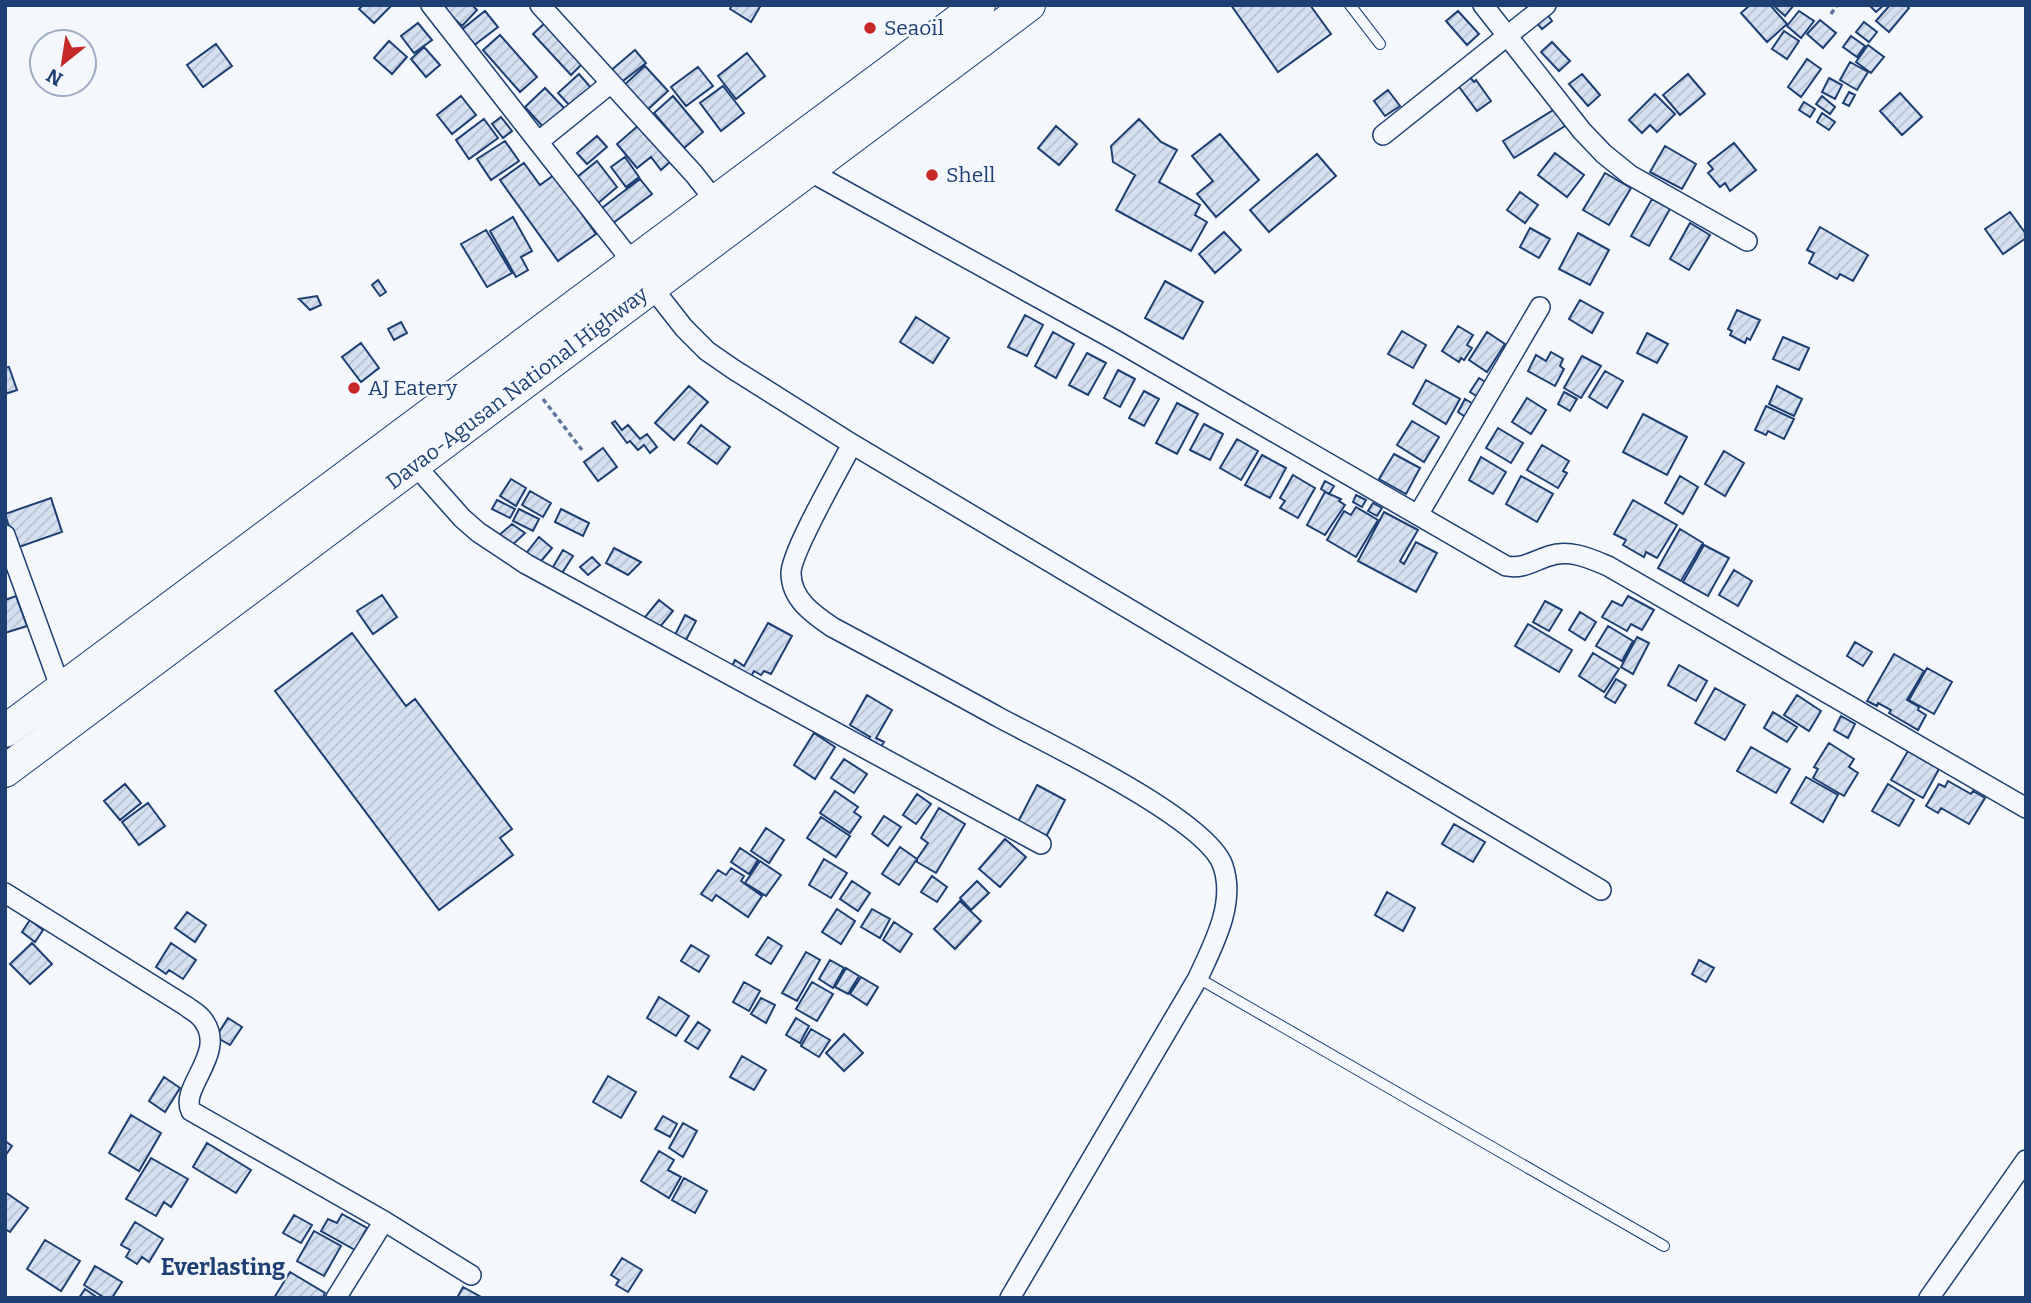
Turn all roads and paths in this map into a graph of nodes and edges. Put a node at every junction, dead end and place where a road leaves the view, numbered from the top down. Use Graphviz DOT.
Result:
graph roads {
  1 [pos="430,5"];
  2 [pos="540,5"];
  3 [pos="979,5"];
  4 [pos="1029,5"];
  5 [pos="1350,5"];
  6 [pos="1483,5"];
  7 [pos="1546,5"];
  8 [pos="1838,5"];
  9 [pos="1831,15"];
  10 [pos="1506,36"];
  11 [pos="1380,44"];
  12 [pos="611,82"];
  13 [pos="1383,135"];
  14 [pos="538,142"];
  15 [pos="799,158"];
  16 [pos="716,202"];
  17 [pos="1747,241"];
  18 [pos="643,275"];
  19 [pos="1540,307"];
  20 [pos="529,380"];
  21 [pos="852,444"];
  22 [pos="582,450"];
  23 [pos="415,465"];
  24 [pos="334,506"];
  25 [pos="1418,514"];
  26 [pos="5,535"];
  27 [pos="61,689"];
  28 [pos="5,731"];
  29 [pos="5,771"];
  30 [pos="2026,808"];
  31 [pos="1041,844"];
  32 [pos="1601,890"];
  33 [pos="5,893"];
  34 [pos="1198,978"];
  35 [pos="2026,1160"];
  36 [pos="384,1221"];
  37 [pos="1664,1246"];
  38 [pos="471,1275"];
  39 [pos="336,1298"];
  40 [pos="1010,1298"];
  41 [pos="1929,1298"];
  1 -- 14 [label="street"];
  2 -- 12 [label="street"];
  3 -- 15 [label="highway, Davao-Agusan National Highway"];
  4 -- 15 [label="highway, Davao-Agusan National Highway"];
  5 -- 11 [label="lane"];
  6 -- 10 [label="street"];
  7 -- 10 [label="street"];
  8 -- 9 [label="path"];
  10 -- 13 [label="street"];
  10 -- 17 [label="street"];
  12 -- 14 [label="street"];
  12 -- 16 [label="street"];
  14 -- 18 [label="street"];
  15 -- 16 [label="highway, Davao-Agusan National Highway"];
  15 -- 18 [label="highway, Davao-Agusan National Highway"];
  15 -- 25 [label="street"];
  16 -- 18 [label="highway, Davao-Agusan National Highway"];
  18 -- 20 [label="highway, Davao-Agusan National Highway"];
  18 -- 21 [label="street"];
  18 -- 24 [label="highway, Davao-Agusan National Highway"];
  19 -- 25 [label="street"];
  20 -- 22 [label="path"];
  20 -- 23 [label="highway, Davao-Agusan National Highway"];
  21 -- 32 [label="street"];
  21 -- 34 [label="street"];
  23 -- 24 [label="highway, Davao-Agusan National Highway"];
  23 -- 31 [label="street"];
  24 -- 27 [label="highway, Davao-Agusan National Highway"];
  24 -- 29 [label="highway, Davao-Agusan National Highway"];
  25 -- 30 [label="street"];
  26 -- 27 [label="street"];
  27 -- 28 [label="highway, Davao-Agusan National Highway"];
  33 -- 36 [label="street"];
  34 -- 37 [label="lane"];
  34 -- 40 [label="street"];
  35 -- 41 [label="street"];
  36 -- 38 [label="street"];
  36 -- 39 [label="street"];
}
